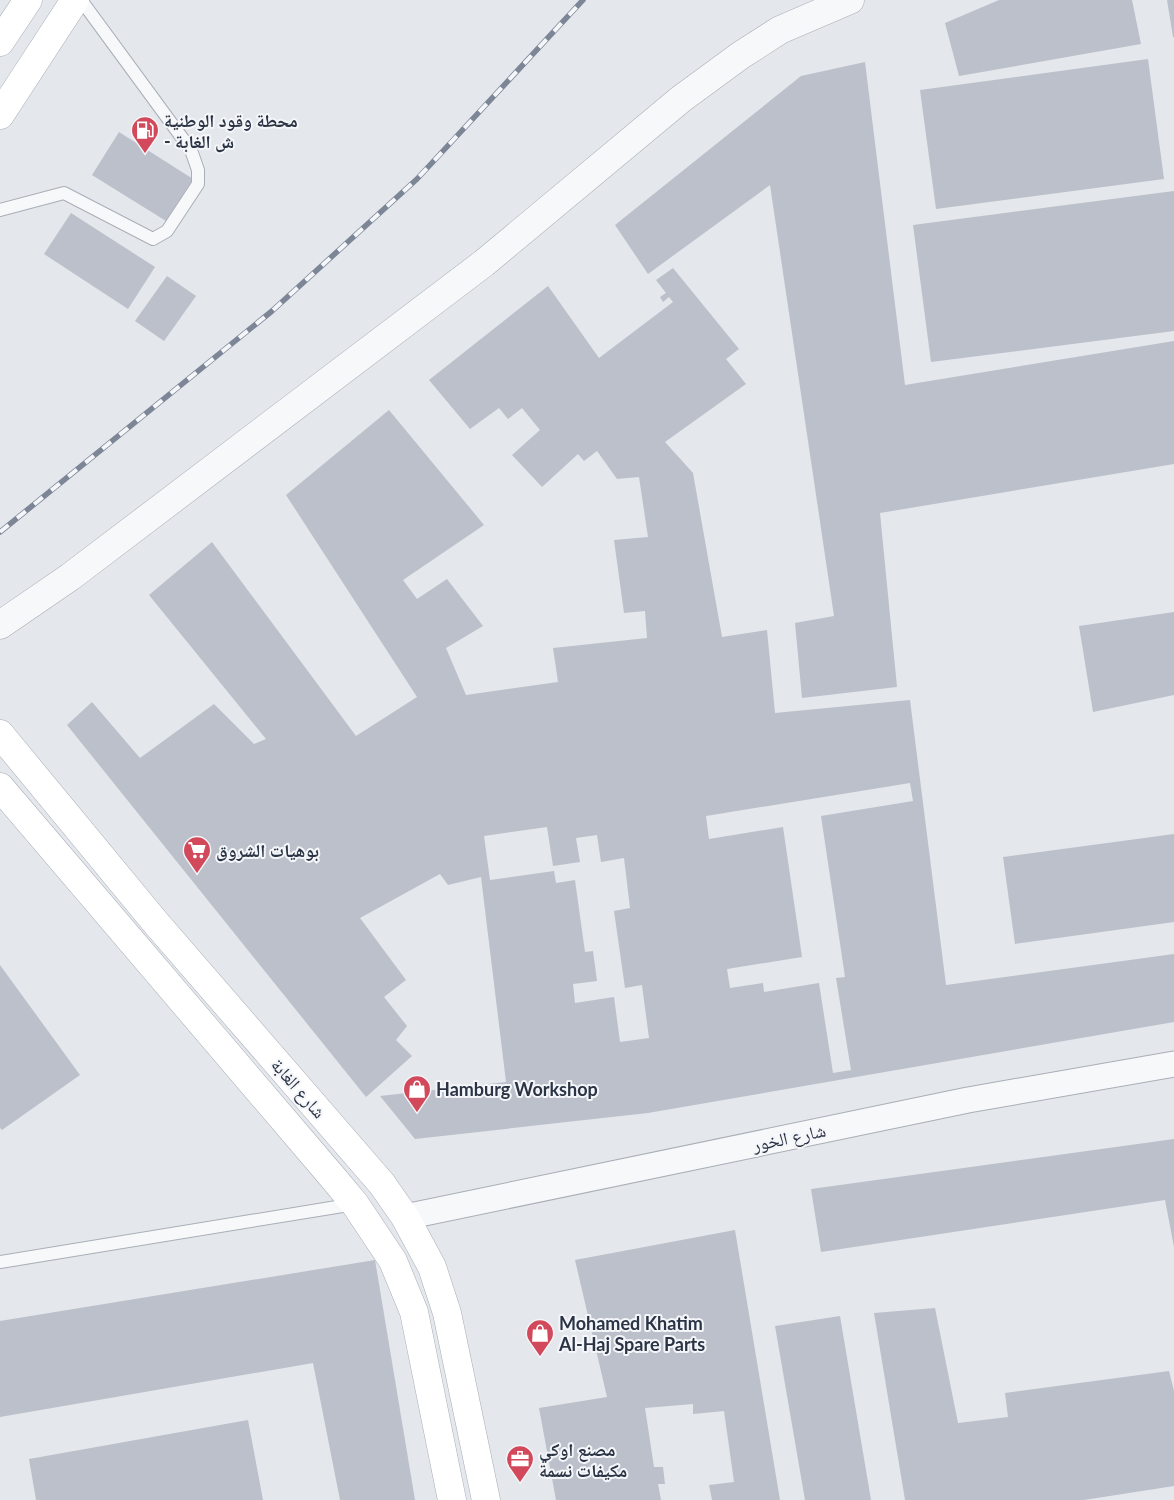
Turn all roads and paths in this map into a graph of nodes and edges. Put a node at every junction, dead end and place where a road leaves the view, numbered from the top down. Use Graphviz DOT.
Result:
graph roads {
  1 [pos="28,0"];
  2 [pos="75,0"];
  3 [pos="81,0"];
  4 [pos="850,0"];
  5 [pos="0,42"];
  6 [pos="0,115"];
  7 [pos="0,210"];
  8 [pos="0,625"];
  9 [pos="0,734"];
  10 [pos="0,787"];
  11 [pos="1174,1064"];
  12 [pos="355,1204"];
  13 [pos="405,1217"];
  14 [pos="0,1262"];
  15 [pos="452,1500"];
  16 [pos="486,1500"];
  1 -- 5 [label="main road"];
  2 -- 6 [label="main road"];
  3 -- 7 [label="lane"];
  4 -- 8 [label="street"];
  9 -- 13 [label="main road, شارع الغابة"];
  10 -- 12 [label="main road, شارع الغابة"];
  11 -- 13 [label="street, شارع الخور"];
  12 -- 14 [label="lane"];
  12 -- 15 [label="main road, شارع الغابة"];
  13 -- 16 [label="main road, شارع الغابة"];
}
